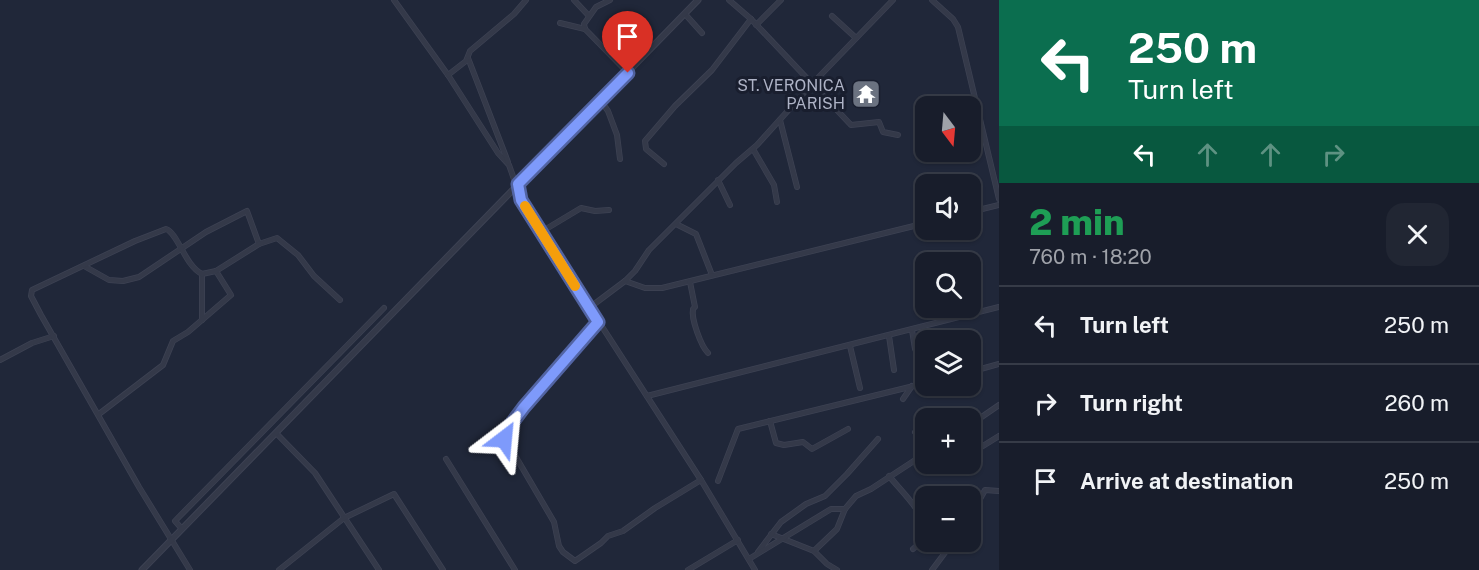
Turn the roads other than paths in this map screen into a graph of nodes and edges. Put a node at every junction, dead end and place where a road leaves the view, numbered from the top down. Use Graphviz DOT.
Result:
graph roads {
  1 [pos="394,0"];
  2 [pos="526,0"];
  3 [pos="574,0"];
  4 [pos="610,0"];
  5 [pos="698,0"];
  6 [pos="729,0"];
  7 [pos="781,0"];
  8 [pos="893,0"];
  9 [pos="932,0"];
  10 [pos="685,14"];
  11 [pos="589,16"];
  12 [pos="832,16"];
  13 [pos="751,19"];
  14 [pos="560,23"];
  15 [pos="756,25"];
  16 [pos="585,29"];
  17 [pos="702,33"];
  18 [pos="856,38"];
  19 [pos="468,58"];
  20 [pos="628,73"];
  21 [pos="448,75"];
  22 [pos="812,84"];
  23 [pos="601,101"];
  24 [pos="780,120"];
  25 [pos="898,135"];
  26 [pos="753,149"];
  27 [pos="620,159"];
  28 [pos="664,164"];
  29 [pos="509,165"];
  30 [pos="718,180"];
  31 [pos="518,184"];
  32 [pos="797,187"];
  33 [pos="999,196"];
  34 [pos="777,202"];
  35 [pos="730,205"];
  36 [pos="999,205"];
  37 [pos="981,209"];
  38 [pos="609,210"];
  39 [pos="676,224"];
  40 [pos="915,226"];
  41 [pos="541,232"];
  42 [pos="259,244"];
  43 [pos="181,250"];
  44 [pos="83,266"];
  45 [pos="216,271"];
  46 [pos="202,274"];
  47 [pos="712,275"];
  48 [pos="625,281"];
  49 [pos="690,282"];
  50 [pos="340,300"];
  51 [pos="999,307"];
  52 [pos="384,308"];
  53 [pos="589,308"];
  54 [pos="202,320"];
  55 [pos="598,322"];
  56 [pos="912,330"];
  57 [pos="54,336"];
  58 [pos="889,336"];
  59 [pos="850,346"];
  60 [pos="915,349"];
  61 [pos="708,353"];
  62 [pos="0,360"];
  63 [pos="999,364"];
  64 [pos="981,369"];
  65 [pos="894,370"];
  66 [pos="915,385"];
  67 [pos="912,386"];
  68 [pos="860,388"];
  69 [pos="647,396"];
  70 [pos="903,399"];
  71 [pos="999,405"];
  72 [pos="99,414"];
  73 [pos="981,417"];
  74 [pos="770,421"];
  75 [pos="848,429"];
  76 [pos="276,433"];
  77 [pos="999,436"];
  78 [pos="878,439"];
  79 [pos="981,447"];
  80 [pos="446,459"];
  81 [pos="915,460"];
  82 [pos="889,476"];
  83 [pos="701,480"];
  84 [pos="718,481"];
  85 [pos="999,491"];
  86 [pos="981,497"];
  87 [pos="915,507"];
  88 [pos="845,509"];
  89 [pos="344,518"];
  90 [pos="182,529"];
  91 [pos="771,534"];
  92 [pos="783,538"];
  93 [pos="172,539"];
  94 [pos="738,540"];
  95 [pos="814,551"];
  96 [pos="946,552"];
  97 [pos="757,554"];
  98 [pos="749,559"];
  99 [pos="142,570"];
  100 [pos="190,570"];
  101 [pos="279,570"];
  102 [pos="379,570"];
  103 [pos="443,570"];
  104 [pos="515,570"];
  105 [pos="688,570"];
  106 [pos="755,570"];
  107 [pos="837,570"];
  108 [pos="932,570"];
  1 -- 21 [label="street"];
  2 -- 19 [label="street"];
  3 -- 11 [label="street"];
  4 -- 11 [label="street"];
  5 -- 10 [label="street"];
  6 -- 13 [label="street"];
  7 -- 15 [label="street"];
  8 -- 18 [label="street"];
  9 -- 33 [label="street"];
  10 -- 17 [label="street"];
  10 -- 20 [label="street"];
  11 -- 16 [label="street"];
  12 -- 18 [label="street"];
  13 -- 15 [label="street"];
  13 -- 28 [label="street"];
  14 -- 16 [label="street"];
  15 -- 22 [label="street"];
  16 -- 20 [label="street"];
  18 -- 22 [label="street"];
  19 -- 21 [label="street"];
  19 -- 29 [label="street"];
  20 -- 23 [label="street"];
  21 -- 29 [label="street"];
  22 -- 24 [label="street"];
  22 -- 25 [label="street"];
  23 -- 27 [label="street"];
  23 -- 31 [label="street"];
  24 -- 26 [label="street"];
  24 -- 32 [label="street"];
  26 -- 30 [label="street"];
  26 -- 34 [label="street"];
  29 -- 31 [label="street"];
  30 -- 35 [label="street"];
  30 -- 39 [label="street"];
  31 -- 41 [label="street"];
  31 -- 76 [label="street"];
  36 -- 37 [label="street"];
  38 -- 41 [label="street"];
  39 -- 47 [label="street"];
  39 -- 48 [label="street"];
  40 -- 47 [label="street"];
  41 -- 53 [label="street"];
  42 -- 43 [label="street"];
  42 -- 45 [label="street"];
  42 -- 50 [label="street"];
  43 -- 44 [label="street"];
  43 -- 44 [label="street"];
  43 -- 46 [label="street"];
  44 -- 57 [label="street"];
  45 -- 46 [label="street"];
  45 -- 54 [label="street"];
  46 -- 54 [label="street"];
  47 -- 49 [label="street"];
  48 -- 49 [label="street"];
  48 -- 53 [label="street"];
  49 -- 61 [label="street"];
  51 -- 56 [label="street"];
  52 -- 90 [label="street"];
  53 -- 55 [label="street"];
  54 -- 72 [label="street"];
  55 -- 69 [label="street"];
  55 -- 83 [label="street"];
  56 -- 58 [label="street"];
  56 -- 60 [label="street"];
  57 -- 62 [label="street"];
  57 -- 72 [label="street"];
  58 -- 59 [label="street"];
  58 -- 65 [label="street"];
  59 -- 68 [label="street"];
  59 -- 69 [label="street"];
  63 -- 64 [label="street"];
  66 -- 67 [label="street"];
  67 -- 70 [label="street"];
  67 -- 74 [label="street"];
  69 -- 83 [label="street"];
  71 -- 73 [label="street"];
  72 -- 93 [label="street"];
  74 -- 75 [label="street"];
  74 -- 84 [label="street"];
  76 -- 89 [label="street"];
  76 -- 90 [label="street"];
  77 -- 79 [label="street"];
  78 -- 91 [label="street"];
  80 -- 104 [label="street"];
  81 -- 82 [label="street"];
  82 -- 87 [label="street"];
  82 -- 88 [label="street"];
  83 -- 94 [label="street"];
  85 -- 86 [label="street"];
  88 -- 92 [label="street"];
  88 -- 95 [label="street"];
  89 -- 101 [label="street"];
  89 -- 102 [label="street"];
  89 -- 103 [label="street"];
  90 -- 93 [label="street"];
  91 -- 92 [label="street"];
  91 -- 97 [label="street"];
  92 -- 95 [label="street"];
  92 -- 97 [label="street"];
  93 -- 99 [label="street"];
  93 -- 100 [label="street"];
  94 -- 98 [label="street"];
  94 -- 105 [label="street"];
  95 -- 107 [label="street"];
  96 -- 108 [label="street"];
  97 -- 98 [label="street"];
  98 -- 106 [label="street"];
}
